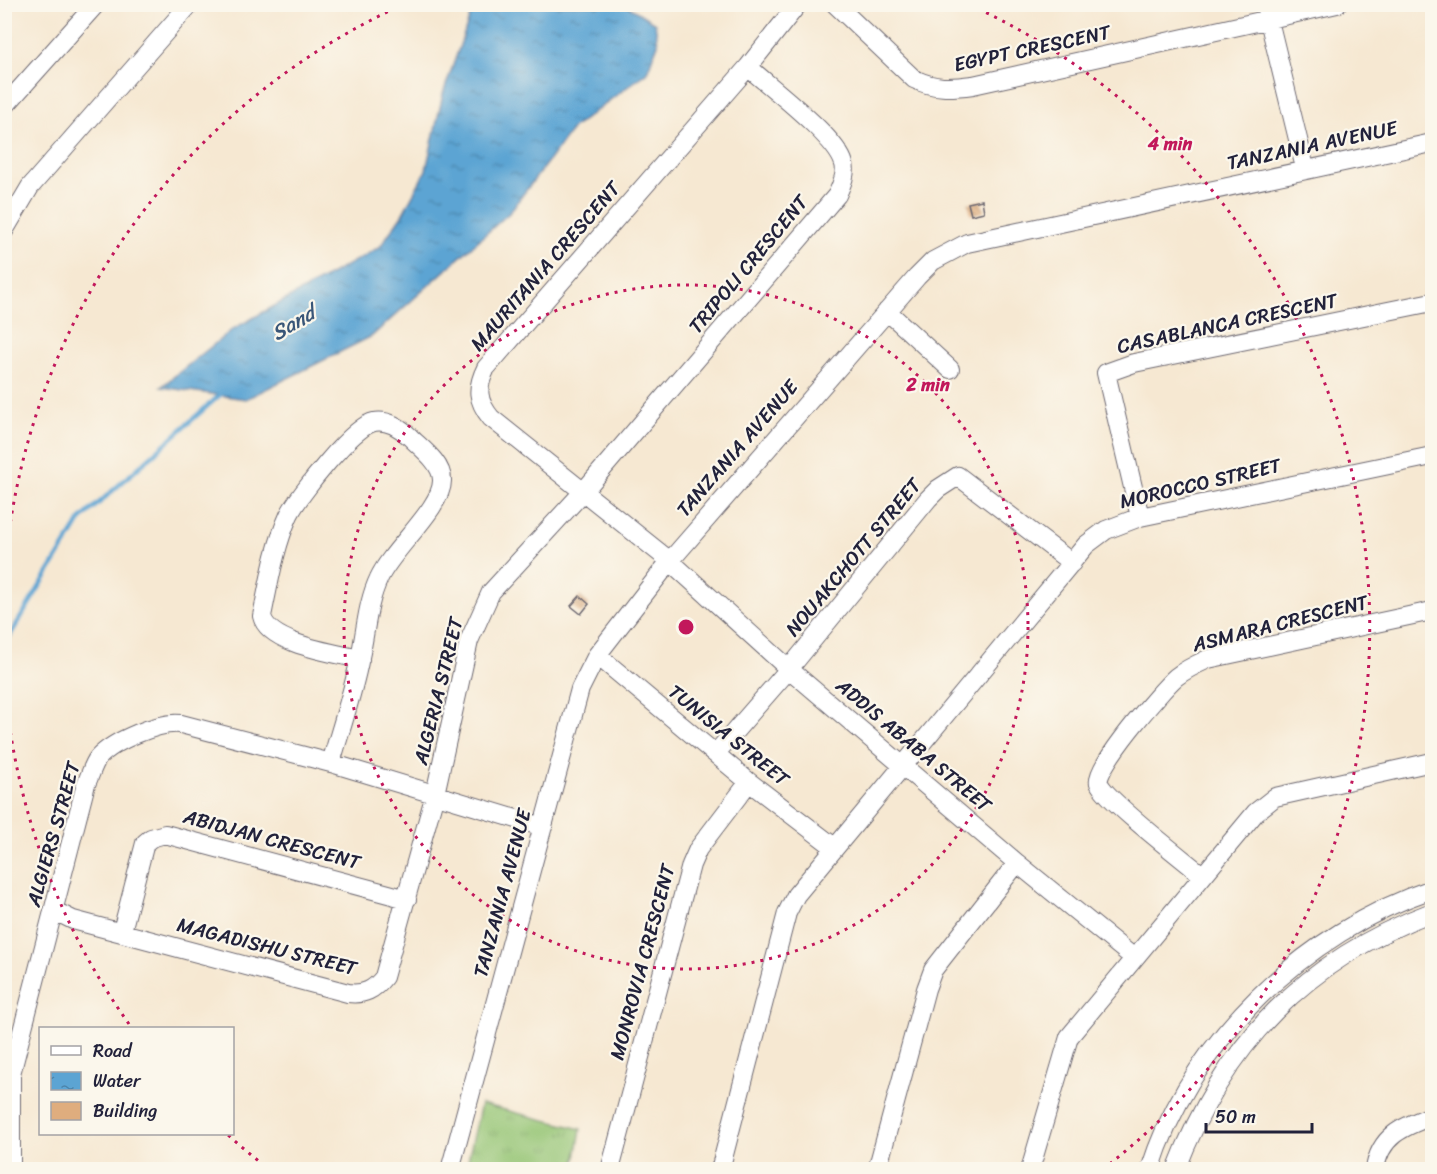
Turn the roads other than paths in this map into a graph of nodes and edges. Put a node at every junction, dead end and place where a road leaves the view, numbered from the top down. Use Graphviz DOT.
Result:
graph roads {
  1 [pos="96,4"];
  2 [pos="190,4"];
  3 [pos="798,4"];
  4 [pos="835,4"];
  5 [pos="1337,4"];
  6 [pos="1267,12"];
  7 [pos="747,67"];
  8 [pos="4,107"];
  9 [pos="1432,143"];
  10 [pos="1305,168"];
  11 [pos="4,231"];
  12 [pos="1432,302"];
  13 [pos="887,310"];
  14 [pos="950,369"];
  15 [pos="1432,456"];
  16 [pos="583,492"];
  17 [pos="1140,517"];
  18 [pos="670,561"];
  19 [pos="1072,563"];
  20 [pos="1432,611"];
  21 [pos="597,655"];
  22 [pos="360,659"];
  23 [pos="789,669"];
  24 [pos="716,753"];
  25 [pos="1432,762"];
  26 [pos="331,763"];
  27 [pos="904,765"];
  28 [pos="749,782"];
  29 [pos="435,794"];
  30 [pos="543,826"];
  31 [pos="834,847"];
  32 [pos="1017,863"];
  33 [pos="1202,875"];
  34 [pos="1432,889"];
  35 [pos="407,899"];
  36 [pos="55,911"];
  37 [pos="1432,912"];
  38 [pos="122,931"];
  39 [pos="1134,958"];
  40 [pos="1432,1116"];
  41 [pos="11,1170"];
  42 [pos="450,1170"];
  43 [pos="610,1170"];
  44 [pos="720,1170"];
  45 [pos="877,1170"];
  46 [pos="1030,1170"];
  47 [pos="1150,1170"];
  48 [pos="1176,1170"];
  49 [pos="1375,1170"];
  1 -- 8 [label="street"];
  2 -- 11 [label="street"];
  3 -- 7 [label="street, MAURITANIA CRESCENT"];
  4 -- 6 [label="street, EGYPT CRESCENT"];
  5 -- 6 [label="street, EGYPT CRESCENT"];
  6 -- 10 [label="street"];
  7 -- 16 [label="street, TRIPOLI CRESCENT"];
  7 -- 16 [label="street, MAURITANIA CRESCENT"];
  9 -- 10 [label="street, TANZANIA AVENUE"];
  10 -- 13 [label="street, TANZANIA AVENUE"];
  12 -- 17 [label="street, CASABLANCA CRESCENT"];
  13 -- 14 [label="street"];
  13 -- 18 [label="street, TANZANIA AVENUE"];
  15 -- 17 [label="street, MOROCCO STREET"];
  16 -- 18 [label="street, MAURITANIA CRESCENT"];
  16 -- 29 [label="street, ALGERIA STREET"];
  17 -- 19 [label="street, MOROCCO STREET"];
  18 -- 21 [label="street, TANZANIA AVENUE"];
  18 -- 23 [label="street, ADDIS ABABA STREET"];
  19 -- 23 [label="street, NOUAKCHOTT STREET"];
  19 -- 27 [label="street, MOROCCO STREET"];
  20 -- 33 [label="street, ASMARA CRESCENT"];
  21 -- 24 [label="street, TUNISIA STREET"];
  21 -- 30 [label="street, TANZANIA AVENUE"];
  22 -- 22 [label="street"];
  22 -- 26 [label="street"];
  23 -- 24 [label="street, NOUAKCHOTT STREET"];
  23 -- 27 [label="street, ADDIS ABABA STREET"];
  24 -- 28 [label="street, TUNISIA STREET"];
  25 -- 33 [label="street"];
  26 -- 29 [label="street, ALGIERS STREET"];
  26 -- 36 [label="street, ALGIERS STREET"];
  27 -- 31 [label="street, MOROCCO STREET"];
  27 -- 32 [label="street, ADDIS ABABA STREET"];
  28 -- 31 [label="street, TUNISIA STREET"];
  28 -- 43 [label="street, MONROVIA CRESCENT"];
  29 -- 30 [label="street, ALGIERS STREET"];
  29 -- 35 [label="street, MAGADISHU STREET"];
  30 -- 42 [label="street, TANZANIA AVENUE"];
  31 -- 44 [label="street"];
  32 -- 39 [label="street, ADDIS ABABA STREET"];
  32 -- 45 [label="street"];
  33 -- 39 [label="street"];
  34 -- 47 [label="street"];
  35 -- 38 [label="street, MAGADISHU STREET"];
  35 -- 38 [label="street, ABIDJAN CRESCENT"];
  36 -- 38 [label="street, MAGADISHU STREET"];
  36 -- 41 [label="street, ALGIERS STREET"];
  37 -- 48 [label="street"];
  39 -- 46 [label="street"];
  40 -- 49 [label="street"];
}
